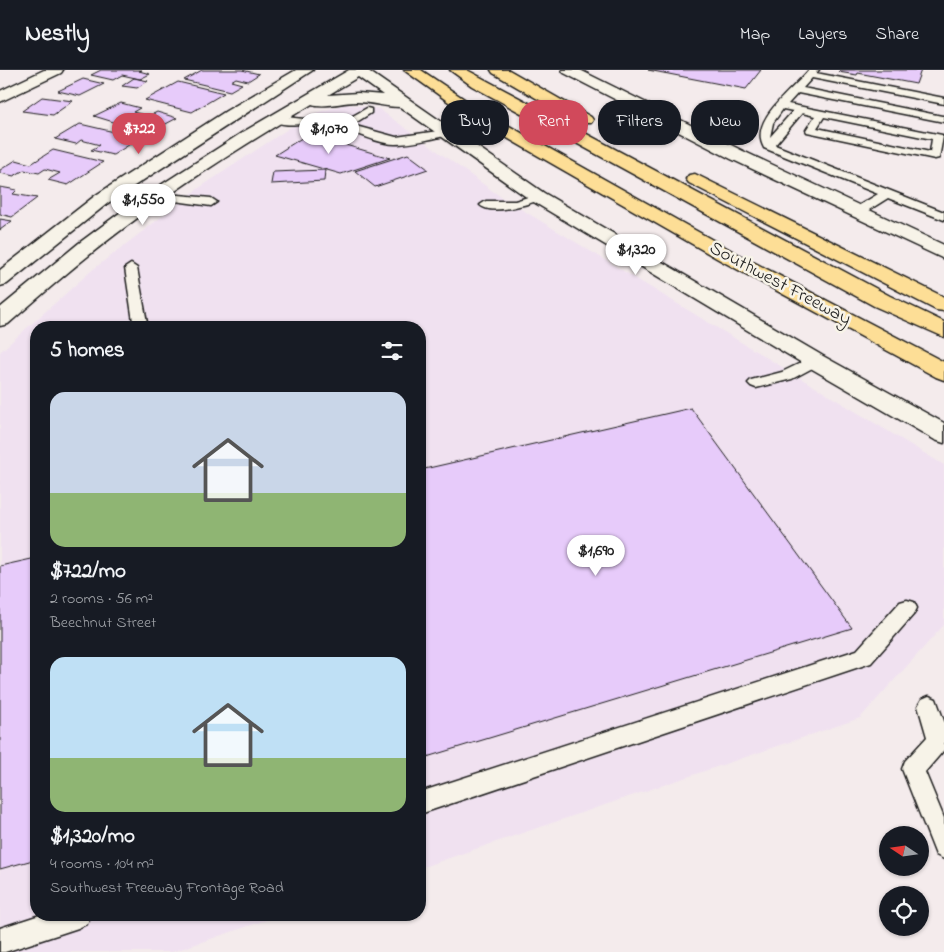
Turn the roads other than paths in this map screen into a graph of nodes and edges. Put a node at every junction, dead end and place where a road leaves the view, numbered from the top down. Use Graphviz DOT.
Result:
graph roads {
  1 [pos="56,70"];
  2 [pos="306,70"];
  3 [pos="359,70"];
  4 [pos="411,70"];
  5 [pos="498,70"];
  6 [pos="569,70"];
  7 [pos="812,72"];
  8 [pos="461,73"];
  9 [pos="797,90"];
  10 [pos="0,97"];
  11 [pos="944,103"];
  12 [pos="303,104"];
  13 [pos="405,105"];
  14 [pos="782,106"];
  15 [pos="799,110"];
  16 [pos="367,111"];
  17 [pos="821,114"];
  18 [pos="277,118"];
  19 [pos="942,120"];
  20 [pos="345,125"];
  21 [pos="598,127"];
  22 [pos="441,130"];
  23 [pos="441,134"];
  24 [pos="938,137"];
  25 [pos="462,145"];
  26 [pos="768,146"];
  27 [pos="681,172"];
  28 [pos="886,194"];
  29 [pos="158,196"];
  30 [pos="538,197"];
  31 [pos="102,199"];
  32 [pos="211,202"];
  33 [pos="486,205"];
  34 [pos="139,208"];
  35 [pos="857,212"];
  36 [pos="944,216"];
  37 [pos="944,253"];
  38 [pos="131,268"];
  39 [pos="0,280"];
  40 [pos="944,304"];
  41 [pos="0,319"];
  42 [pos="140,321"];
  43 [pos="944,330"];
  44 [pos="815,361"];
  45 [pos="944,372"];
  46 [pos="756,384"];
  47 [pos="944,434"];
  48 [pos="907,608"];
  49 [pos="929,706"];
  50 [pos="426,801"];
  51 [pos="944,847"];
  52 [pos="59,921"];
  53 [pos="0,940"];
  1 -- 10 [label="main road"];
  2 -- 31 [label="main road"];
  3 -- 12 [label="main road"];
  3 -- 13 [label="main road"];
  4 -- 45 [label="highway, Southwest Freeway"];
  5 -- 21 [label="highway"];
  6 -- 35 [label="main road"];
  7 -- 9 [label="lane"];
  7 -- 11 [label="lane"];
  8 -- 43 [label="highway"];
  9 -- 14 [label="lane"];
  9 -- 19 [label="lane"];
  11 -- 19 [label="lane"];
  12 -- 13 [label="main road"];
  12 -- 18 [label="main road"];
  13 -- 22 [label="main road"];
  14 -- 15 [label="lane"];
  14 -- 26 [label="lane"];
  15 -- 17 [label="lane"];
  15 -- 26 [label="lane"];
  16 -- 20 [label="lane"];
  17 -- 24 [label="lane"];
  17 -- 24 [label="lane"];
  18 -- 20 [label="lane"];
  18 -- 29 [label="main road"];
  19 -- 24 [label="lane"];
  20 -- 23 [label="lane"];
  25 -- 30 [label="main road"];
  26 -- 28 [label="lane"];
  27 -- 40 [label="highway"];
  28 -- 35 [label="lane"];
  28 -- 36 [label="lane"];
  29 -- 32 [label="lane"];
  29 -- 34 [label="main road"];
  30 -- 33 [label="lane"];
  30 -- 44 [label="main road"];
  31 -- 34 [label="main road"];
  31 -- 39 [label="main road"];
  34 -- 41 [label="main road"];
  35 -- 37 [label="main road"];
  38 -- 42 [label="lane"];
  44 -- 46 [label="lane"];
  44 -- 47 [label="main road"];
  48 -- 50 [label="lane"];
  49 -- 51 [label="lane"];
  52 -- 53 [label="lane"];
}
